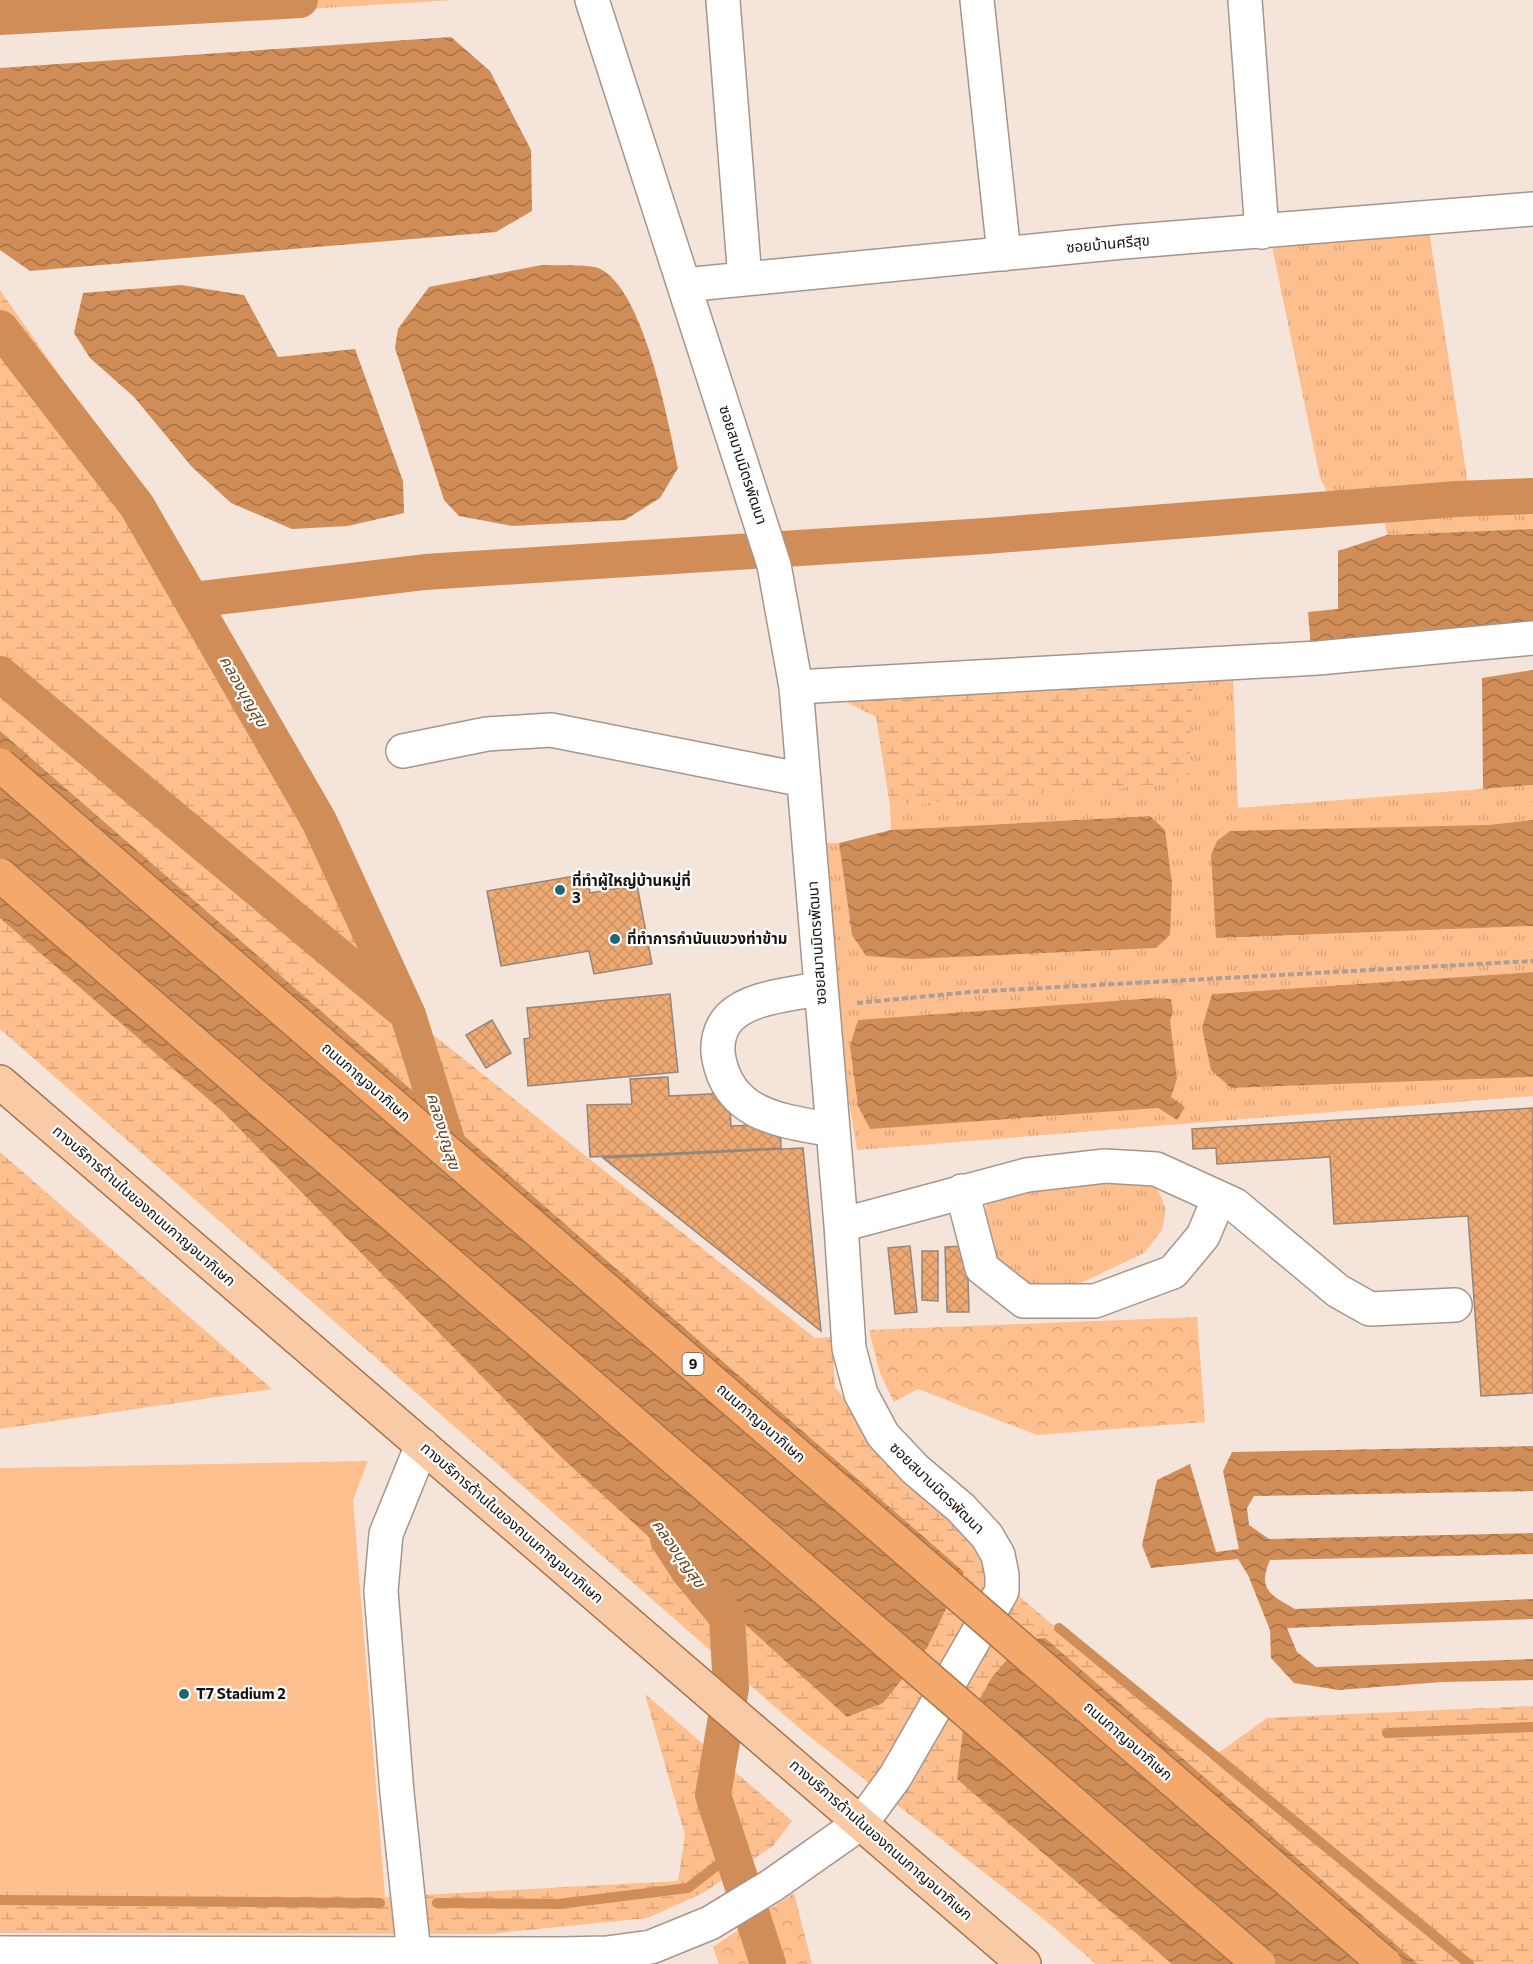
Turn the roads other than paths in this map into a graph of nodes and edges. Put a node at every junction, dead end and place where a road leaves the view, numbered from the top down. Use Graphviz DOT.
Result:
graph roads {
  1 [pos="592,0"];
  2 [pos="977,0"];
  3 [pos="1245,0"];
  4 [pos="723,2"];
  5 [pos="1533,209"];
  6 [pos="1262,232"];
  7 [pos="1004,254"];
  8 [pos="745,279"];
  9 [pos="684,285"];
  10 [pos="1533,638"];
  11 [pos="796,687"];
  12 [pos="403,751"];
  13 [pos="0,765"];
  14 [pos="804,780"];
  15 [pos="0,874"];
  16 [pos="821,998"];
  17 [pos="0,1082"];
  18 [pos="833,1130"];
  19 [pos="962,1191"];
  20 [pos="1219,1198"];
  21 [pos="841,1225"];
  22 [pos="1455,1305"];
  23 [pos="422,1445"];
  24 [pos="862,1822"];
  25 [pos="0,1953"];
  26 [pos="414,1954"];
  27 [pos="1024,1964"];
  28 [pos="1259,1964"];
  29 [pos="1385,1964"];
  1 -- 9 [label="street, ซอยสมานมิตรพัฒนา"];
  2 -- 7 [label="street"];
  3 -- 6 [label="street"];
  4 -- 8 [label="street"];
  5 -- 6 [label="street, ซอยบ้านศรีสุข"];
  6 -- 7 [label="street, ซอยบ้านศรีสุข"];
  7 -- 8 [label="street, ซอยบ้านศรีสุข"];
  8 -- 9 [label="street, ซอยบ้านศรีสุข"];
  9 -- 11 [label="street, ซอยสมานมิตรพัฒนา"];
  10 -- 11 [label="street"];
  11 -- 14 [label="street, ซอยสมานมิตรพัฒนา"];
  12 -- 14 [label="street"];
  13 -- 29 [label="highway, ถนนกาญจนาภิเษก / 9, bridge"];
  14 -- 16 [label="street, ซอยสมานมิตรพัฒนา"];
  15 -- 28 [label="highway, bridge"];
  16 -- 18 [label="street, ซอยสมานมิตรพัฒนา"];
  16 -- 18 [label="street"];
  17 -- 23 [label="main road, ทางบริการด้านในของถนนกาญจนาภิเษก"];
  18 -- 21 [label="street, ซอยสมานมิตรพัฒนา"];
  19 -- 20 [label="street"];
  19 -- 20 [label="street"];
  19 -- 21 [label="street"];
  20 -- 22 [label="street"];
  21 -- 24 [label="street, ซอยสมานมิตรพัฒนา"];
  23 -- 24 [label="main road, ทางบริการด้านในของถนนกาญจนาภิเษก"];
  23 -- 26 [label="street"];
  24 -- 26 [label="street, ซอยสมานมิตรพัฒนา"];
  24 -- 27 [label="main road, ทางบริการด้านในของถนนกาญจนาภิเษก"];
  25 -- 26 [label="street, ซอยสมานมิตรพัฒนา"];
}
